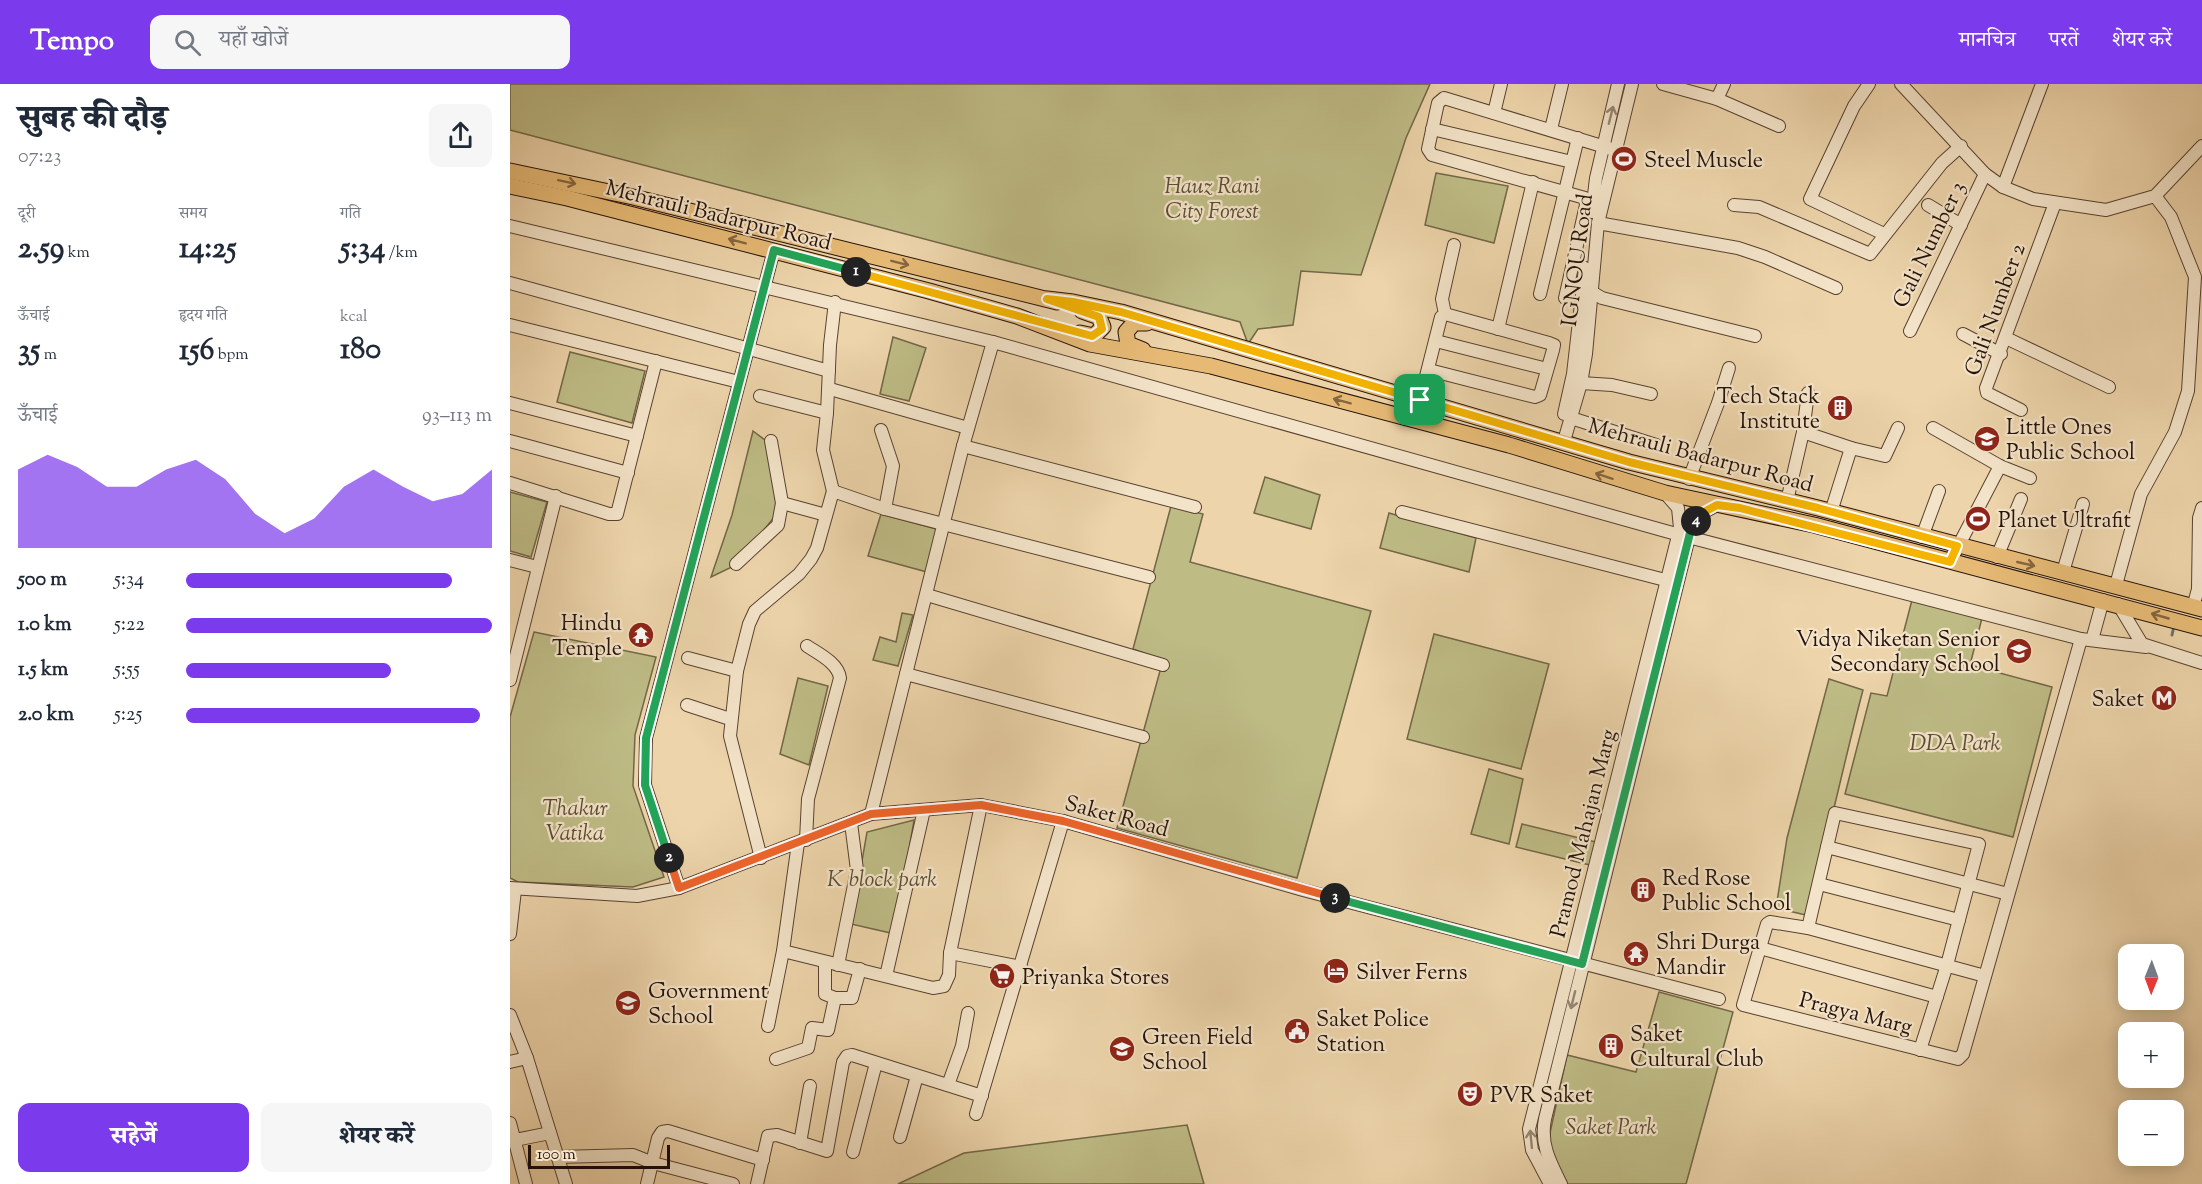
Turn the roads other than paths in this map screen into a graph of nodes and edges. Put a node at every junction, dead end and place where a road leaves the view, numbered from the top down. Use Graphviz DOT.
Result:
graph roads {
  1 [pos="1501,84"];
  2 [pos="1562,84"];
  3 [pos="1618,84"];
  4 [pos="1632,84"];
  5 [pos="1663,84"];
  6 [pos="1724,84"];
  7 [pos="1869,84"];
  8 [pos="1901,84"];
  9 [pos="2042,84"];
  10 [pos="1716,99"];
  11 [pos="1494,112"];
  12 [pos="1779,126"];
  13 [pos="1432,129"];
  14 [pos="1551,129"];
  15 [pos="1578,138"];
  16 [pos="1961,146"];
  17 [pos="2202,146"];
  18 [pos="1609,148"];
  19 [pos="1572,162"];
  20 [pos="510,171"];
  21 [pos="1985,174"];
  22 [pos="1533,182"];
  23 [pos="510,186"];
  24 [pos="2003,187"];
  25 [pos="1565,191"];
  26 [pos="2155,196"];
  27 [pos="2055,203"];
  28 [pos="1734,205"];
  29 [pos="1928,205"];
  30 [pos="1598,223"];
  31 [pos="1961,225"];
  32 [pos="510,226"];
  33 [pos="1884,234"];
  34 [pos="1455,245"];
  35 [pos="774,250"];
  36 [pos="510,283"];
  37 [pos="764,285"];
  38 [pos="1836,288"];
  39 [pos="1590,291"];
  40 [pos="1540,294"];
  41 [pos="1565,298"];
  42 [pos="1047,299"];
  43 [pos="835,303"];
  44 [pos="1445,314"];
  45 [pos="1017,316"];
  46 [pos="510,325"];
  47 [pos="1498,329"];
  48 [pos="1910,331"];
  49 [pos="1191,333"];
  50 [pos="1963,334"];
  51 [pos="1755,336"];
  52 [pos="2006,338"];
  53 [pos="1436,341"];
  54 [pos="993,342"];
  55 [pos="749,348"];
  56 [pos="2001,354"];
  57 [pos="656,361"];
  58 [pos="1211,366"];
  59 [pos="1729,368"];
  60 [pos="1547,369"];
  61 [pos="1429,370"];
  62 [pos="829,371"];
  63 [pos="739,382"];
  64 [pos="1581,383"];
  65 [pos="2109,387"];
  66 [pos="830,389"];
  67 [pos="1808,393"];
  68 [pos="1651,394"];
  69 [pos="760,396"];
  70 [pos="1420,400"];
  71 [pos="510,403"];
  72 [pos="2021,410"];
  73 [pos="826,412"];
  74 [pos="1571,418"];
  75 [pos="968,428"];
  76 [pos="1898,428"];
  77 [pos="1933,428"];
  78 [pos="881,430"];
  79 [pos="1803,432"];
  80 [pos="637,436"];
  81 [pos="1560,440"];
  82 [pos="510,441"];
  83 [pos="771,441"];
  84 [pos="1656,445"];
  85 [pos="963,446"];
  86 [pos="1851,448"];
  87 [pos="2000,466"];
  88 [pos="628,473"];
  89 [pos="2030,478"];
  90 [pos="1689,479"];
  91 [pos="510,483"];
  92 [pos="833,491"];
  93 [pos="1939,491"];
  94 [pos="1665,494"];
  95 [pos="556,496"];
  96 [pos="2021,499"];
  97 [pos="1787,501"];
  98 [pos="782,503"];
  99 [pos="2083,504"];
  100 [pos="1717,505"];
  101 [pos="1195,507"];
  102 [pos="2202,508"];
  103 [pos="885,509"];
  104 [pos="1402,512"];
  105 [pos="1831,512"];
  106 [pos="826,515"];
  107 [pos="944,523"];
  108 [pos="1684,535"];
  109 [pos="1922,537"];
  110 [pos="1957,546"];
  111 [pos="1997,556"];
  112 [pos="510,560"];
  113 [pos="1950,562"];
  114 [pos="736,564"];
  115 [pos="537,567"];
  116 [pos="2063,572"];
  117 [pos="1149,577"];
  118 [pos="1669,581"];
  119 [pos="2116,585"];
  120 [pos="927,595"];
  121 [pos="2103,600"];
  122 [pos="2118,604"];
  123 [pos="2198,608"];
  124 [pos="2202,628"];
  125 [pos="2086,639"];
  126 [pos="514,646"];
  127 [pos="807,646"];
  128 [pos="2146,647"];
  129 [pos="1655,655"];
  130 [pos="688,658"];
  131 [pos="2202,663"];
  132 [pos="1163,665"];
  133 [pos="737,670"];
  134 [pos="906,674"];
  135 [pos="510,680"];
  136 [pos="687,705"];
  137 [pos="730,720"];
  138 [pos="1143,737"];
  139 [pos="981,805"];
  140 [pos="924,810"];
  141 [pos="871,814"];
  142 [pos="1063,821"];
  143 [pos="851,823"];
  144 [pos="802,842"];
  145 [pos="1827,847"];
  146 [pos="761,858"];
  147 [pos="1969,883"];
  148 [pos="1819,884"];
  149 [pos="679,888"];
  150 [pos="512,889"];
  151 [pos="2008,894"];
  152 [pos="1959,920"];
  153 [pos="1808,928"];
  154 [pos="510,934"];
  155 [pos="1760,948"];
  156 [pos="783,951"];
  157 [pos="950,954"];
  158 [pos="825,963"];
  159 [pos="1577,963"];
  160 [pos="838,965"];
  161 [pos="1947,965"];
  162 [pos="1021,967"];
  163 [pos="860,969"];
  164 [pos="1985,975"];
  165 [pos="886,976"];
  166 [pos="1937,996"];
  167 [pos="835,998"];
  168 [pos="1719,999"];
  169 [pos="968,1013"];
  170 [pos="510,1015"];
  171 [pos="768,1026"];
  172 [pos="1920,1050"];
  173 [pos="527,1058"];
  174 [pos="776,1059"];
  175 [pos="510,1062"];
  176 [pos="876,1063"];
  177 [pos="917,1076"];
  178 [pos="948,1085"];
  179 [pos="810,1086"];
  180 [pos="982,1096"];
  181 [pos="976,1114"];
  182 [pos="510,1123"];
  183 [pos="550,1133"];
  184 [pos="900,1137"];
  185 [pos="512,1141"];
  186 [pos="800,1143"];
  187 [pos="853,1152"];
  188 [pos="558,1157"];
  189 [pos="763,1160"];
  190 [pos="653,1163"];
  191 [pos="526,1184"];
  192 [pos="566,1184"];
  193 [pos="647,1184"];
  194 [pos="733,1184"];
  195 [pos="757,1184"];
  196 [pos="1550,1184"];
  197 [pos="1562,1184"];
  1 -- 11 [label="street"];
  2 -- 14 [label="street"];
  18 -- 3 [label="street, IGNOU Road, one-way"];
  4 -- 18 [label="street, IGNOU Road"];
  5 -- 10 [label="street"];
  6 -- 10 [label="street"];
  7 -- 33 [label="street"];
  8 -- 16 [label="street"];
  9 -- 24 [label="street"];
  10 -- 12 [label="street"];
  11 -- 13 [label="street"];
  11 -- 14 [label="street"];
  13 -- 19 [label="street"];
  13 -- 22 [label="street"];
  14 -- 15 [label="street"];
  15 -- 18 [label="street"];
  15 -- 19 [label="street"];
  16 -- 21 [label="street"];
  16 -- 33 [label="street"];
  17 -- 26 [label="street"];
  18 -- 30 [label="street, IGNOU Road"];
  18 -- 81 [label="street, IGNOU Road"];
  19 -- 25 [label="street"];
  20 -- 42 [label="main road, Mehrauli Badarpur Road, one-way"];
  21 -- 24 [label="street"];
  21 -- 31 [label="street, Gali Number 3"];
  22 -- 25 [label="street"];
  22 -- 47 [label="street"];
  35 -- 23 [label="main road, Mehrauli Badarpur Road, one-way"];
  24 -- 27 [label="street"];
  25 -- 40 [label="street"];
  25 -- 41 [label="street"];
  26 -- 27 [label="street"];
  26 -- 119 [label="street"];
  27 -- 52 [label="street, Gali Number 2"];
  28 -- 33 [label="street"];
  29 -- 31 [label="street"];
  30 -- 38 [label="street"];
  30 -- 39 [label="street, IGNOU Road"];
  31 -- 48 [label="street, Gali Number 3"];
  32 -- 37 [label="street"];
  34 -- 44 [label="street"];
  35 -- 37 [label="street"];
  35 -- 45 [label="main road, Mehrauli Badarpur Road"];
  36 -- 55 [label="street"];
  37 -- 43 [label="street"];
  37 -- 55 [label="street"];
  39 -- 51 [label="street"];
  39 -- 64 [label="street, IGNOU Road"];
  42 -- 45 [label="main road"];
  42 -- 49 [label="main road"];
  43 -- 54 [label="street"];
  43 -- 62 [label="street"];
  44 -- 47 [label="street"];
  44 -- 53 [label="street"];
  45 -- 58 [label="main road, Mehrauli Badarpur Road"];
  46 -- 57 [label="street"];
  47 -- 60 [label="street"];
  49 -- 58 [label="main road"];
  49 -- 70 [label="main road, Mehrauli Badarpur Road"];
  50 -- 56 [label="street"];
  52 -- 56 [label="street, Gali Number 2"];
  52 -- 65 [label="street"];
  53 -- 60 [label="street"];
  53 -- 61 [label="street"];
  54 -- 75 [label="street"];
  54 -- 108 [label="street"];
  55 -- 62 [label="street"];
  55 -- 63 [label="street"];
  56 -- 72 [label="street, Gali Number 2"];
  57 -- 63 [label="street"];
  57 -- 80 [label="street"];
  94 -- 58 [label="main road, Mehrauli Badarpur Road, one-way"];
  59 -- 90 [label="street"];
  60 -- 61 [label="street"];
  61 -- 70 [label="street"];
  62 -- 66 [label="street"];
  63 -- 149 [label="street"];
  64 -- 68 [label="street"];
  64 -- 74 [label="street, IGNOU Road"];
  66 -- 73 [label="street"];
  66 -- 75 [label="street"];
  67 -- 79 [label="street"];
  69 -- 73 [label="street"];
  70 -- 81 [label="main road, Mehrauli Badarpur Road"];
  71 -- 80 [label="street"];
  73 -- 92 [label="street"];
  74 -- 81 [label="street, IGNOU Road"];
  74 -- 84 [label="street"];
  75 -- 85 [label="street"];
  76 -- 86 [label="street"];
  77 -- 87 [label="street"];
  78 -- 103 [label="street"];
  79 -- 86 [label="street"];
  79 -- 97 [label="street"];
  80 -- 88 [label="street"];
  81 -- 90 [label="main road, Mehrauli Badarpur Road"];
  82 -- 88 [label="street"];
  83 -- 98 [label="street"];
  85 -- 101 [label="street"];
  85 -- 107 [label="street"];
  86 -- 105 [label="street"];
  87 -- 89 [label="street"];
  87 -- 110 [label="street"];
  88 -- 95 [label="street"];
  90 -- 97 [label="main road, Mehrauli Badarpur Road"];
  91 -- 95 [label="street"];
  92 -- 103 [label="street"];
  92 -- 106 [label="street"];
  93 -- 109 [label="street"];
  94 -- 100 [label="main road, Mehrauli Badarpur Road"];
  94 -- 108 [label="street, Pramod Mahajan Marg"];
  95 -- 115 [label="street"];
  96 -- 111 [label="street"];
  97 -- 105 [label="main road, Mehrauli Badarpur Road"];
  98 -- 106 [label="street"];
  98 -- 114 [label="street"];
  99 -- 116 [label="street"];
  100 -- 108 [label="street, Pramod Mahajan Marg"];
  100 -- 113 [label="main road, Mehrauli Badarpur Road"];
  102 -- 123 [label="street"];
  103 -- 107 [label="street"];
  104 -- 118 [label="street"];
  105 -- 109 [label="main road, Mehrauli Badarpur Road"];
  106 -- 133 [label="street"];
  107 -- 117 [label="street"];
  107 -- 120 [label="street"];
  108 -- 118 [label="street, Pramod Mahajan Marg"];
  108 -- 125 [label="street"];
  108 -- 129 [label="street, Pramod Mahajan Marg"];
  109 -- 110 [label="main road, Mehrauli Badarpur Road"];
  110 -- 111 [label="main road, Mehrauli Badarpur Road"];
  110 -- 113 [label="street"];
  111 -- 116 [label="main road, Mehrauli Badarpur Road, one-way"];
  112 -- 115 [label="street"];
  113 -- 121 [label="main road, Mehrauli Badarpur Road"];
  115 -- 126 [label="street"];
  116 -- 119 [label="main road, Mehrauli Badarpur Road"];
  118 -- 129 [label="street, Pramod Mahajan Marg"];
  119 -- 123 [label="main road, Mehrauli Badarpur Road"];
  120 -- 132 [label="street"];
  120 -- 134 [label="street"];
  121 -- 122 [label="main road, Mehrauli Badarpur Road"];
  121 -- 125 [label="street"];
  124 -- 122 [label="main road, Mehrauli Badarpur Road, one-way"];
  122 -- 128 [label="street"];
  125 -- 128 [label="street"];
  125 -- 151 [label="street"];
  126 -- 135 [label="street"];
  127 -- 144 [label="street"];
  128 -- 131 [label="street"];
  129 -- 159 [label="street, Pramod Mahajan Marg"];
  130 -- 133 [label="street"];
  133 -- 137 [label="street"];
  134 -- 138 [label="street"];
  134 -- 141 [label="street"];
  136 -- 137 [label="street"];
  137 -- 146 [label="street"];
  139 -- 140 [label="street, Saket Road"];
  139 -- 142 [label="street, Saket Road"];
  139 -- 157 [label="street"];
  140 -- 141 [label="street, Saket Road"];
  140 -- 165 [label="street"];
  141 -- 143 [label="street, Saket Road"];
  142 -- 159 [label="street, Saket Road"];
  142 -- 162 [label="street"];
  143 -- 144 [label="street, Saket Road"];
  143 -- 160 [label="street"];
  144 -- 146 [label="street, Saket Road"];
  144 -- 156 [label="street"];
  145 -- 147 [label="street"];
  145 -- 147 [label="street"];
  145 -- 148 [label="street"];
  146 -- 149 [label="street, Saket Road"];
  147 -- 151 [label="street"];
  147 -- 152 [label="street"];
  148 -- 152 [label="street"];
  148 -- 153 [label="street"];
  149 -- 150 [label="street, Saket Road"];
  150 -- 154 [label="street"];
  151 -- 164 [label="street"];
  152 -- 161 [label="street"];
  153 -- 155 [label="street"];
  153 -- 161 [label="street"];
  155 -- 166 [label="street"];
  155 -- 172 [label="street, Pragya Marg"];
  156 -- 158 [label="street"];
  156 -- 171 [label="street"];
  157 -- 162 [label="street"];
  157 -- 165 [label="street"];
  158 -- 160 [label="street"];
  158 -- 167 [label="street"];
  159 -- 168 [label="street"];
  196 -- 159 [label="street, Pramod Mahajan Marg, one-way"];
  159 -- 197 [label="street, Pramod Mahajan Marg, one-way"];
  160 -- 163 [label="street"];
  161 -- 164 [label="street"];
  161 -- 166 [label="street"];
  162 -- 180 [label="street"];
  163 -- 165 [label="street"];
  163 -- 167 [label="street"];
  164 -- 172 [label="street, Pragya Marg"];
  166 -- 172 [label="street"];
  167 -- 174 [label="street"];
  169 -- 178 [label="street"];
  170 -- 173 [label="street"];
  173 -- 175 [label="street"];
  173 -- 183 [label="street"];
  176 -- 177 [label="street"];
  176 -- 186 [label="street"];
  176 -- 187 [label="street"];
  177 -- 178 [label="street"];
  177 -- 184 [label="street"];
  178 -- 180 [label="street"];
  179 -- 186 [label="street"];
  180 -- 181 [label="street"];
  182 -- 185 [label="street"];
  183 -- 185 [label="street"];
  183 -- 188 [label="street"];
  185 -- 191 [label="street"];
  186 -- 189 [label="street"];
  188 -- 190 [label="street"];
  188 -- 192 [label="street"];
  189 -- 190 [label="street"];
  189 -- 195 [label="street"];
  190 -- 193 [label="street"];
  190 -- 194 [label="street"];
}
